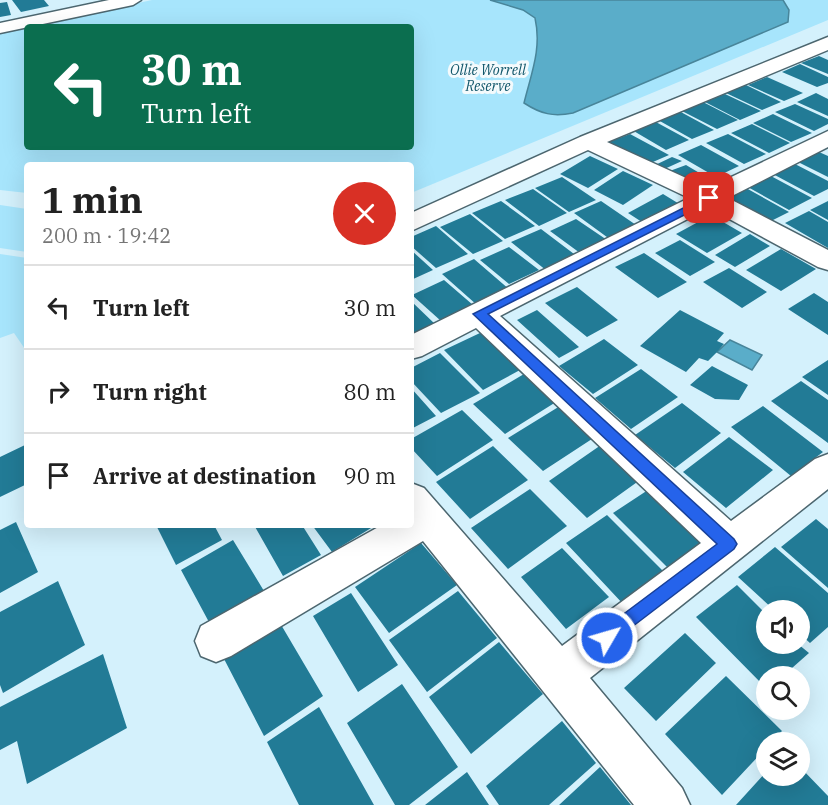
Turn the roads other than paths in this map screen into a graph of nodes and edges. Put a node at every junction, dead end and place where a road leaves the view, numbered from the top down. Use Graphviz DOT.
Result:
graph roads {
  1 [pos="133,0"];
  2 [pos="0,27"];
  3 [pos="828,43"];
  4 [pos="828,138"];
  5 [pos="588,141"];
  6 [pos="709,198"];
  7 [pos="414,222"];
  8 [pos="828,261"];
  9 [pos="480,314"];
  10 [pos="414,347"];
  11 [pos="828,469"];
  12 [pos="419,509"];
  13 [pos="390,528"];
  14 [pos="729,544"];
  15 [pos="216,641"];
  16 [pos="559,675"];
  17 [pos="665,805"];
  1 -- 2 [label="street"];
  3 -- 5 [label="street"];
  4 -- 6 [label="street"];
  5 -- 6 [label="street"];
  5 -- 7 [label="street"];
  6 -- 8 [label="street"];
  6 -- 9 [label="street"];
  9 -- 10 [label="street"];
  9 -- 14 [label="street"];
  11 -- 14 [label="street"];
  12 -- 16 [label="street"];
  13 -- 15 [label="street"];
  14 -- 16 [label="street"];
  16 -- 17 [label="street"];
}
